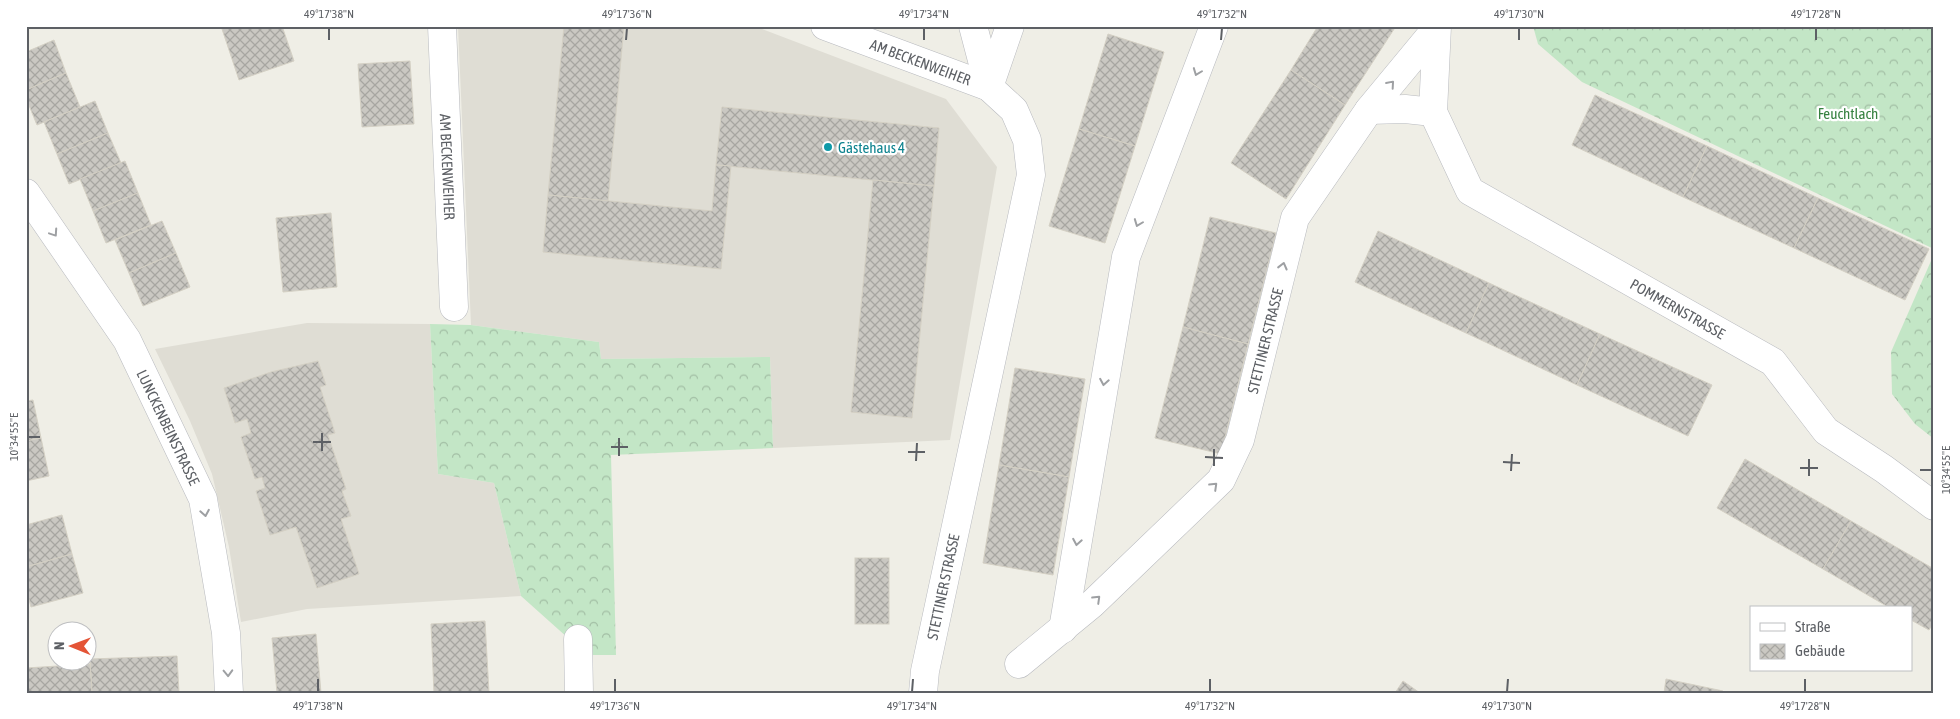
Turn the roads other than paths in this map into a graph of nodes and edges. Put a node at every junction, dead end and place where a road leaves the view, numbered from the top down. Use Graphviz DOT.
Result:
graph roads {
  1 [pos="442,26"];
  2 [pos="825,26"];
  3 [pos="973,26"];
  4 [pos="1010,26"];
  5 [pos="1214,26"];
  6 [pos="1437,28"];
  7 [pos="989,86"];
  8 [pos="1369,110"];
  9 [pos="1433,112"];
  10 [pos="26,192"];
  11 [pos="454,307"];
  12 [pos="1934,506"];
  13 [pos="1063,629"];
  14 [pos="578,639"];
  15 [pos="1019,664"];
  16 [pos="229,693"];
  17 [pos="579,693"];
  18 [pos="922,693"];
  1 -- 11 [label="street, AM BECKENWEIHER"];
  2 -- 7 [label="street, AM BECKENWEIHER"];
  3 -- 7 [label="street"];
  4 -- 7 [label="street"];
  5 -- 13 [label="street, one-way"];
  8 -- 6 [label="street, STETTINER STRASSE, one-way"];
  6 -- 9 [label="street, STETTINER STRASSE"];
  7 -- 18 [label="street, STETTINER STRASSE"];
  8 -- 9 [label="street"];
  13 -- 8 [label="street, STETTINER STRASSE, one-way"];
  9 -- 12 [label="street, POMMERNSTRASSE"];
  10 -- 16 [label="street, LUNCKENBEINSTRASSE, one-way"];
  13 -- 15 [label="street, STETTINER STRASSE"];
  14 -- 17 [label="street"];
}
